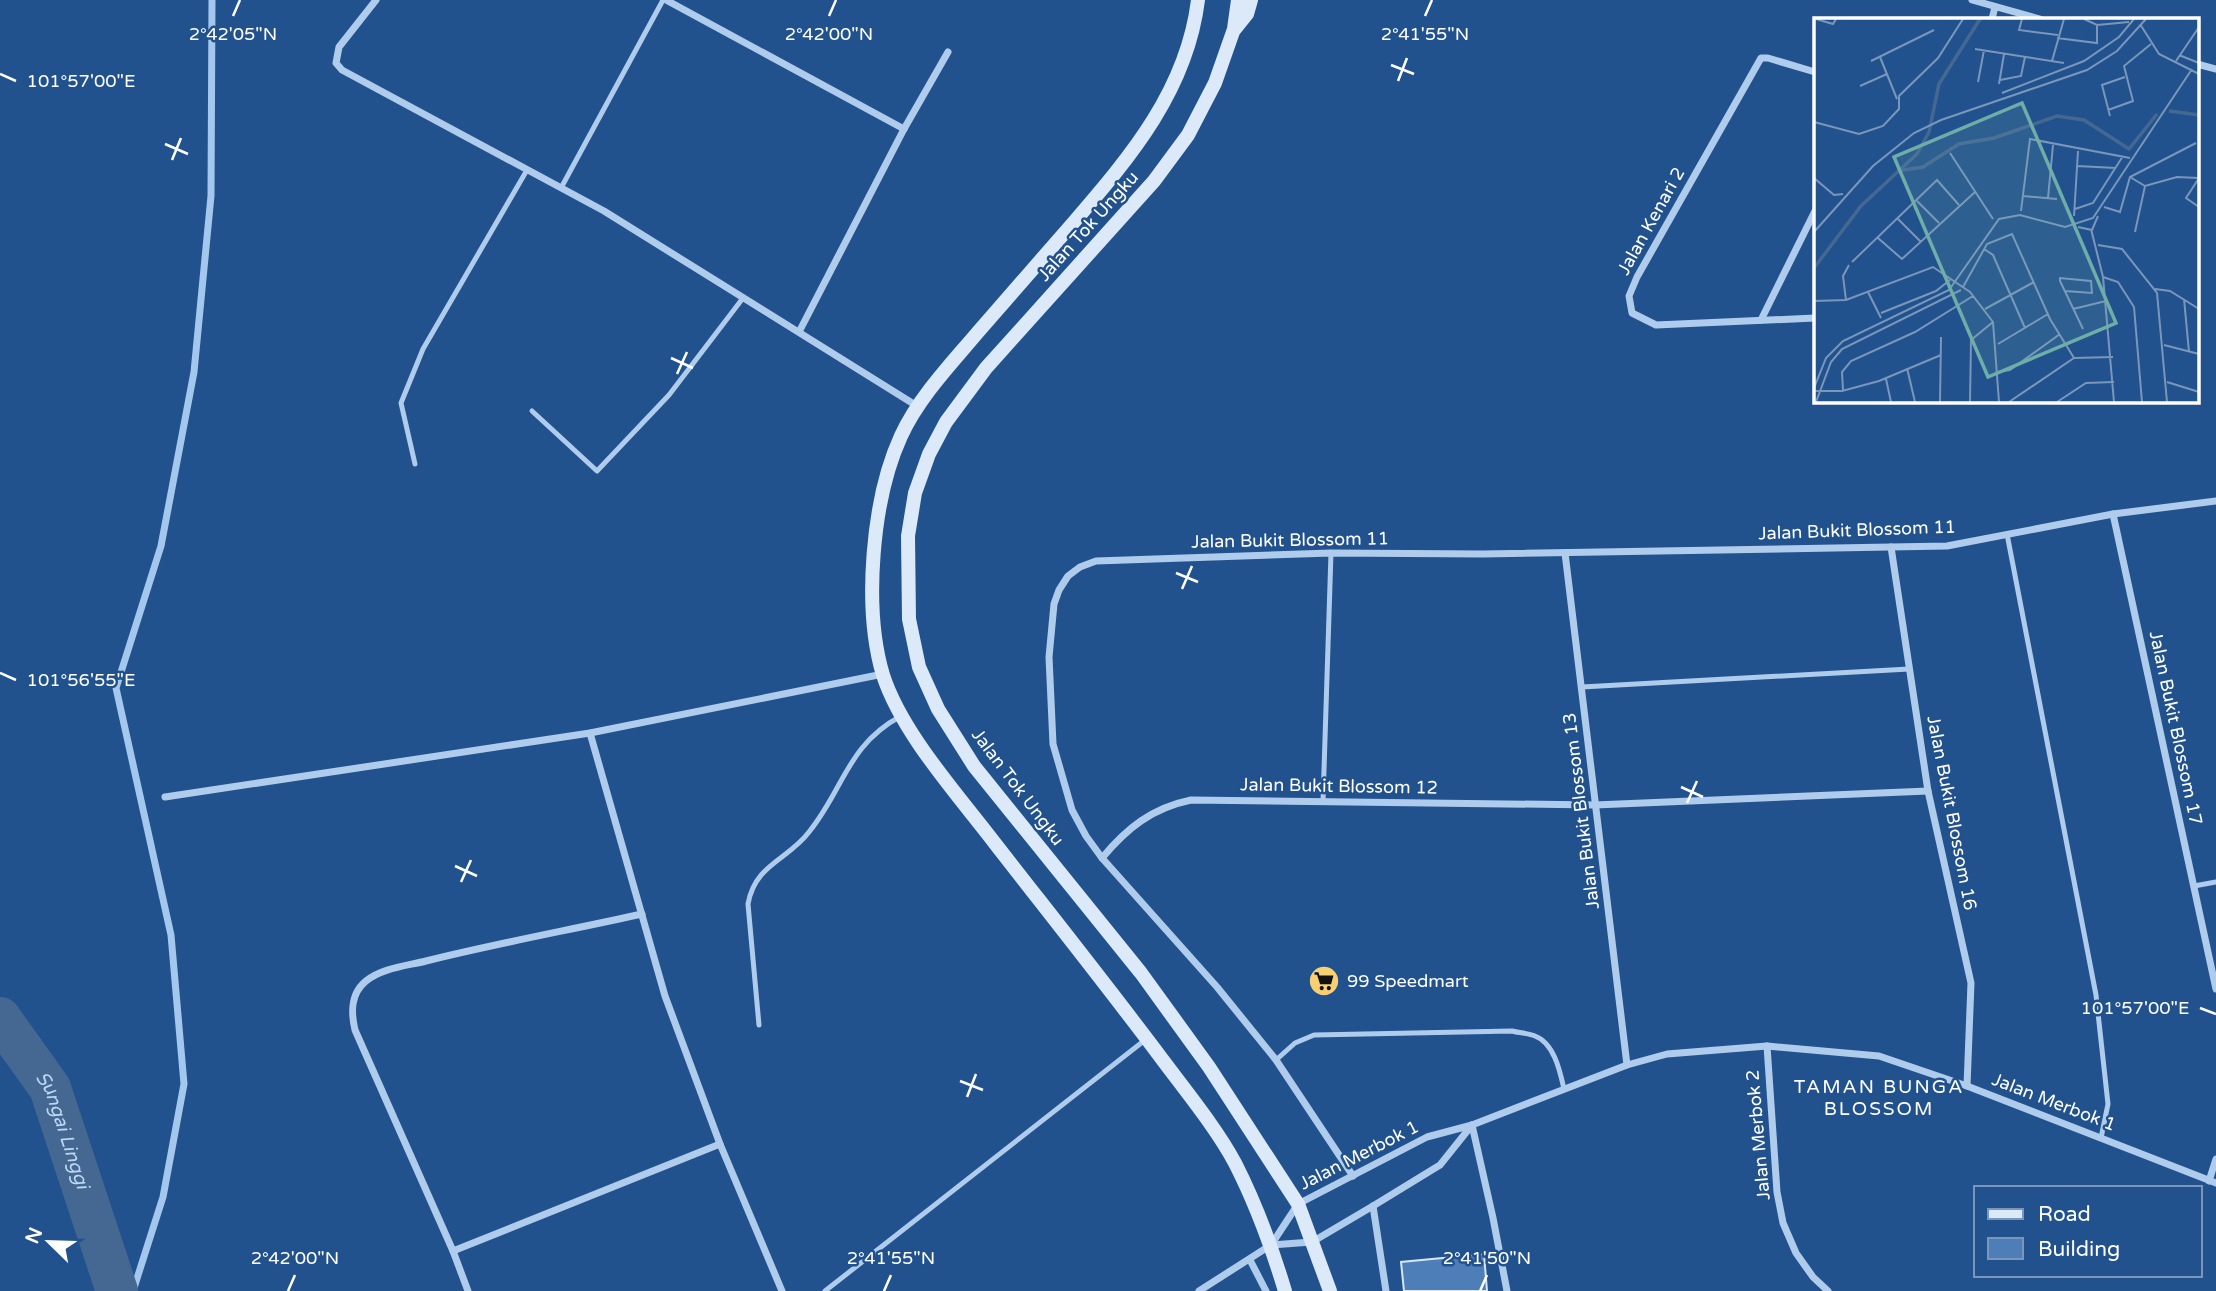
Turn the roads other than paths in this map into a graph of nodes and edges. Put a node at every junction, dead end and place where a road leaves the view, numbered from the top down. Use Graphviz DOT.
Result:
graph roads {
  1 [pos="376,0"];
  2 [pos="664,0"];
  3 [pos="1198,0"];
  4 [pos="1238,0"];
  5 [pos="1251,0"];
  6 [pos="1972,0"];
  7 [pos="1995,7"];
  8 [pos="1992,18"];
  9 [pos="2036,18"];
  10 [pos="1234,29"];
  11 [pos="948,51"];
  12 [pos="2198,64"];
  13 [pos="2216,69"];
  14 [pos="1814,72"];
  15 [pos="904,129"];
  16 [pos="527,170"];
  17 [pos="561,188"];
  18 [pos="1814,213"];
  19 [pos="743,298"];
  20 [pos="1814,318"];
  21 [pos="1761,320"];
  22 [pos="799,332"];
  23 [pos="918,407"];
  24 [pos="532,411"];
  25 [pos="415,464"];
  26 [pos="2216,501"];
  27 [pos="2113,514"];
  28 [pos="2007,534"];
  29 [pos="1891,547"];
  30 [pos="1331,553"];
  31 [pos="1565,553"];
  32 [pos="1909,669"];
  33 [pos="883,674"];
  34 [pos="1582,687"];
  35 [pos="901,716"];
  36 [pos="590,733"];
  37 [pos="1928,791"];
  38 [pos="165,797"];
  39 [pos="1323,802"];
  40 [pos="1595,805"];
  41 [pos="1102,858"];
  42 [pos="2216,882"];
  43 [pos="2194,886"];
  44 [pos="642,914"];
  45 [pos="2216,989"];
  46 [pos="759,1025"];
  47 [pos="1146,1039"];
  48 [pos="1767,1046"];
  49 [pos="1276,1060"];
  50 [pos="1628,1065"];
  51 [pos="1967,1086"];
  52 [pos="1564,1089"];
  53 [pos="1472,1125"];
  54 [pos="2101,1138"];
  55 [pos="720,1144"];
  56 [pos="2216,1159"];
  57 [pos="1353,1175"];
  58 [pos="2212,1182"];
  59 [pos="1298,1204"];
  60 [pos="1373,1206"];
  61 [pos="1312,1242"];
  62 [pos="1271,1245"];
  63 [pos="453,1251"];
  64 [pos="1250,1260"];
  65 [pos="468,1291"];
  66 [pos="782,1291"];
  67 [pos="825,1291"];
  68 [pos="1199,1291"];
  69 [pos="1266,1291"];
  70 [pos="1285,1291"];
  71 [pos="1331,1291"];
  72 [pos="1386,1291"];
  73 [pos="1507,1291"];
  74 [pos="1828,1291"];
  1 -- 16 [label="street"];
  2 -- 15 [label="street"];
  2 -- 17 [label="lane"];
  3 -- 23 [label="main road, Jalan Tok Ungku"];
  4 -- 10 [label="main road, Jalan Tok Ungku"];
  5 -- 10 [label="main road"];
  6 -- 7 [label="street"];
  7 -- 8 [label="street"];
  7 -- 9 [label="street"];
  10 -- 59 [label="main road, Jalan Tok Ungku"];
  11 -- 15 [label="street"];
  12 -- 13 [label="street"];
  14 -- 21 [label="street, Jalan Kenari 2"];
  15 -- 22 [label="street"];
  16 -- 17 [label="street"];
  16 -- 25 [label="lane"];
  17 -- 19 [label="street"];
  18 -- 21 [label="street"];
  19 -- 22 [label="street"];
  19 -- 24 [label="lane"];
  20 -- 21 [label="street, Jalan Kenari 2"];
  22 -- 23 [label="street"];
  23 -- 33 [label="main road, Jalan Tok Ungku"];
  26 -- 27 [label="street, Jalan Bukit Blossom 11"];
  27 -- 28 [label="street, Jalan Bukit Blossom 11"];
  27 -- 43 [label="street, Jalan Bukit Blossom 17"];
  28 -- 29 [label="street, Jalan Bukit Blossom 11"];
  28 -- 54 [label="lane"];
  29 -- 31 [label="street, Jalan Bukit Blossom 11"];
  29 -- 32 [label="street, Jalan Bukit Blossom 16"];
  30 -- 31 [label="street, Jalan Bukit Blossom 11"];
  30 -- 39 [label="lane"];
  30 -- 41 [label="street, Jalan Bukit Blossom 11"];
  31 -- 34 [label="street, Jalan Bukit Blossom 13"];
  32 -- 34 [label="lane"];
  32 -- 37 [label="street, Jalan Bukit Blossom 16"];
  33 -- 35 [label="main road, Jalan Tok Ungku"];
  33 -- 36 [label="street"];
  34 -- 40 [label="street, Jalan Bukit Blossom 13"];
  35 -- 46 [label="lane"];
  35 -- 47 [label="main road, Jalan Tok Ungku"];
  36 -- 38 [label="street"];
  36 -- 44 [label="street"];
  37 -- 40 [label="street, Jalan Bukit Blossom 12"];
  37 -- 51 [label="street, Jalan Bukit Blossom 16"];
  39 -- 40 [label="street, Jalan Bukit Blossom 12"];
  39 -- 41 [label="street, Jalan Bukit Blossom 12"];
  40 -- 50 [label="street, Jalan Bukit Blossom 13"];
  41 -- 49 [label="street, Jalan Bukit Blossom 11"];
  42 -- 43 [label="lane"];
  43 -- 45 [label="street, Jalan Bukit Blossom 17"];
  44 -- 55 [label="street"];
  44 -- 63 [label="street"];
  47 -- 62 [label="main road, Jalan Tok Ungku"];
  47 -- 67 [label="lane"];
  48 -- 50 [label="street, Jalan Merbok 1"];
  48 -- 51 [label="street, Jalan Merbok 1"];
  48 -- 74 [label="street, Jalan Merbok 2"];
  49 -- 52 [label="lane"];
  49 -- 57 [label="street, Jalan Bukit Blossom 11"];
  50 -- 52 [label="street, Jalan Merbok 1"];
  51 -- 54 [label="street, Jalan Merbok 1"];
  52 -- 53 [label="street, Jalan Merbok 1"];
  53 -- 57 [label="street, Jalan Merbok 1"];
  53 -- 60 [label="street"];
  53 -- 73 [label="street"];
  54 -- 58 [label="street, Jalan Merbok 1"];
  55 -- 63 [label="street"];
  55 -- 66 [label="street"];
  56 -- 58 [label="street"];
  57 -- 59 [label="street, Jalan Merbok 1"];
  59 -- 61 [label="main road, Jalan Tok Ungku"];
  59 -- 62 [label="street, Jalan Merbok 1"];
  60 -- 61 [label="street"];
  60 -- 72 [label="street"];
  61 -- 62 [label="street"];
  61 -- 71 [label="main road, Jalan Tok Ungku"];
  62 -- 64 [label="street"];
  62 -- 70 [label="main road, Jalan Tok Ungku"];
  63 -- 65 [label="street"];
  64 -- 68 [label="street"];
  64 -- 69 [label="street"];
}
